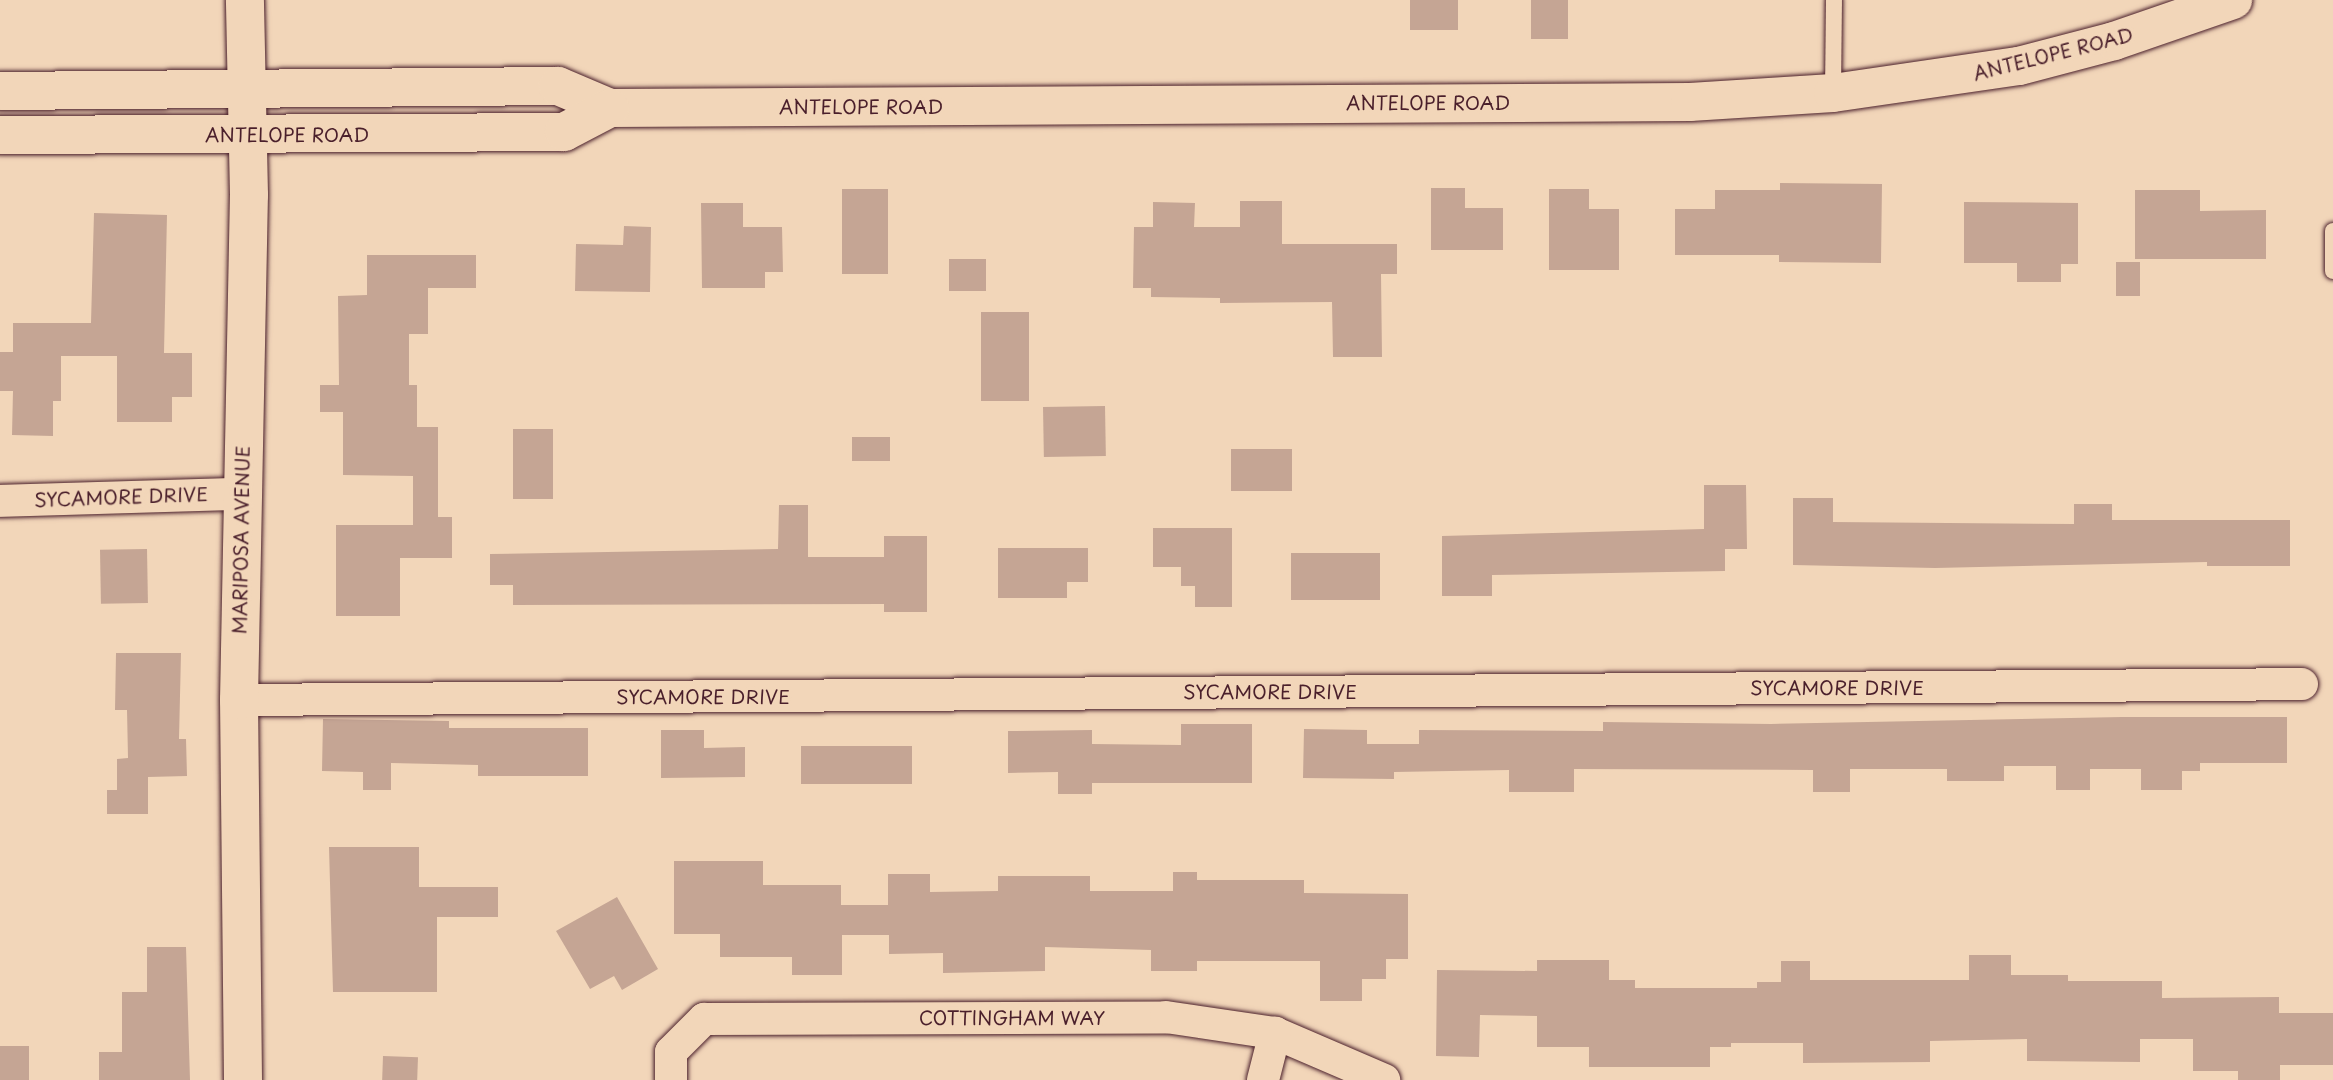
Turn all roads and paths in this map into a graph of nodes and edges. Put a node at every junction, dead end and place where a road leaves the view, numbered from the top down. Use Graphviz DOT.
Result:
graph roads {
  1 [pos="245,0"];
  2 [pos="1834,0"];
  3 [pos="2233,0"];
  4 [pos="248,89"];
  5 [pos="0,91"];
  6 [pos="1833,93"];
  7 [pos="610,108"];
  8 [pos="248,134"];
  9 [pos="0,135"];
  10 [pos="2333,231"];
  11 [pos="2333,271"];
  12 [pos="242,494"];
  13 [pos="0,500"];
  14 [pos="2302,684"];
  15 [pos="239,701"];
  16 [pos="1276,1033"];
  17 [pos="243,1080"];
  18 [pos="671,1080"];
  19 [pos="1263,1080"];
  20 [pos="1384,1080"];
  1 -- 4 [label="main road, MARIPOSA AVENUE"];
  2 -- 6 [label="lane"];
  3 -- 6 [label="main road, ANTELOPE ROAD"];
  4 -- 5 [label="main road, ANTELOPE ROAD"];
  4 -- 7 [label="main road, ANTELOPE ROAD"];
  4 -- 8 [label="main road, MARIPOSA AVENUE"];
  6 -- 7 [label="main road, ANTELOPE ROAD"];
  7 -- 8 [label="main road, ANTELOPE ROAD"];
  8 -- 9 [label="main road, ANTELOPE ROAD"];
  8 -- 12 [label="main road, MARIPOSA AVENUE"];
  10 -- 11 [label="lane"];
  12 -- 13 [label="street, SYCAMORE DRIVE"];
  12 -- 15 [label="main road, MARIPOSA AVENUE"];
  14 -- 15 [label="street, SYCAMORE DRIVE"];
  15 -- 17 [label="main road, MARIPOSA AVENUE"];
  16 -- 18 [label="street, COTTINGHAM WAY"];
  16 -- 19 [label="street"];
  16 -- 20 [label="street, COTTINGHAM WAY"];
}
